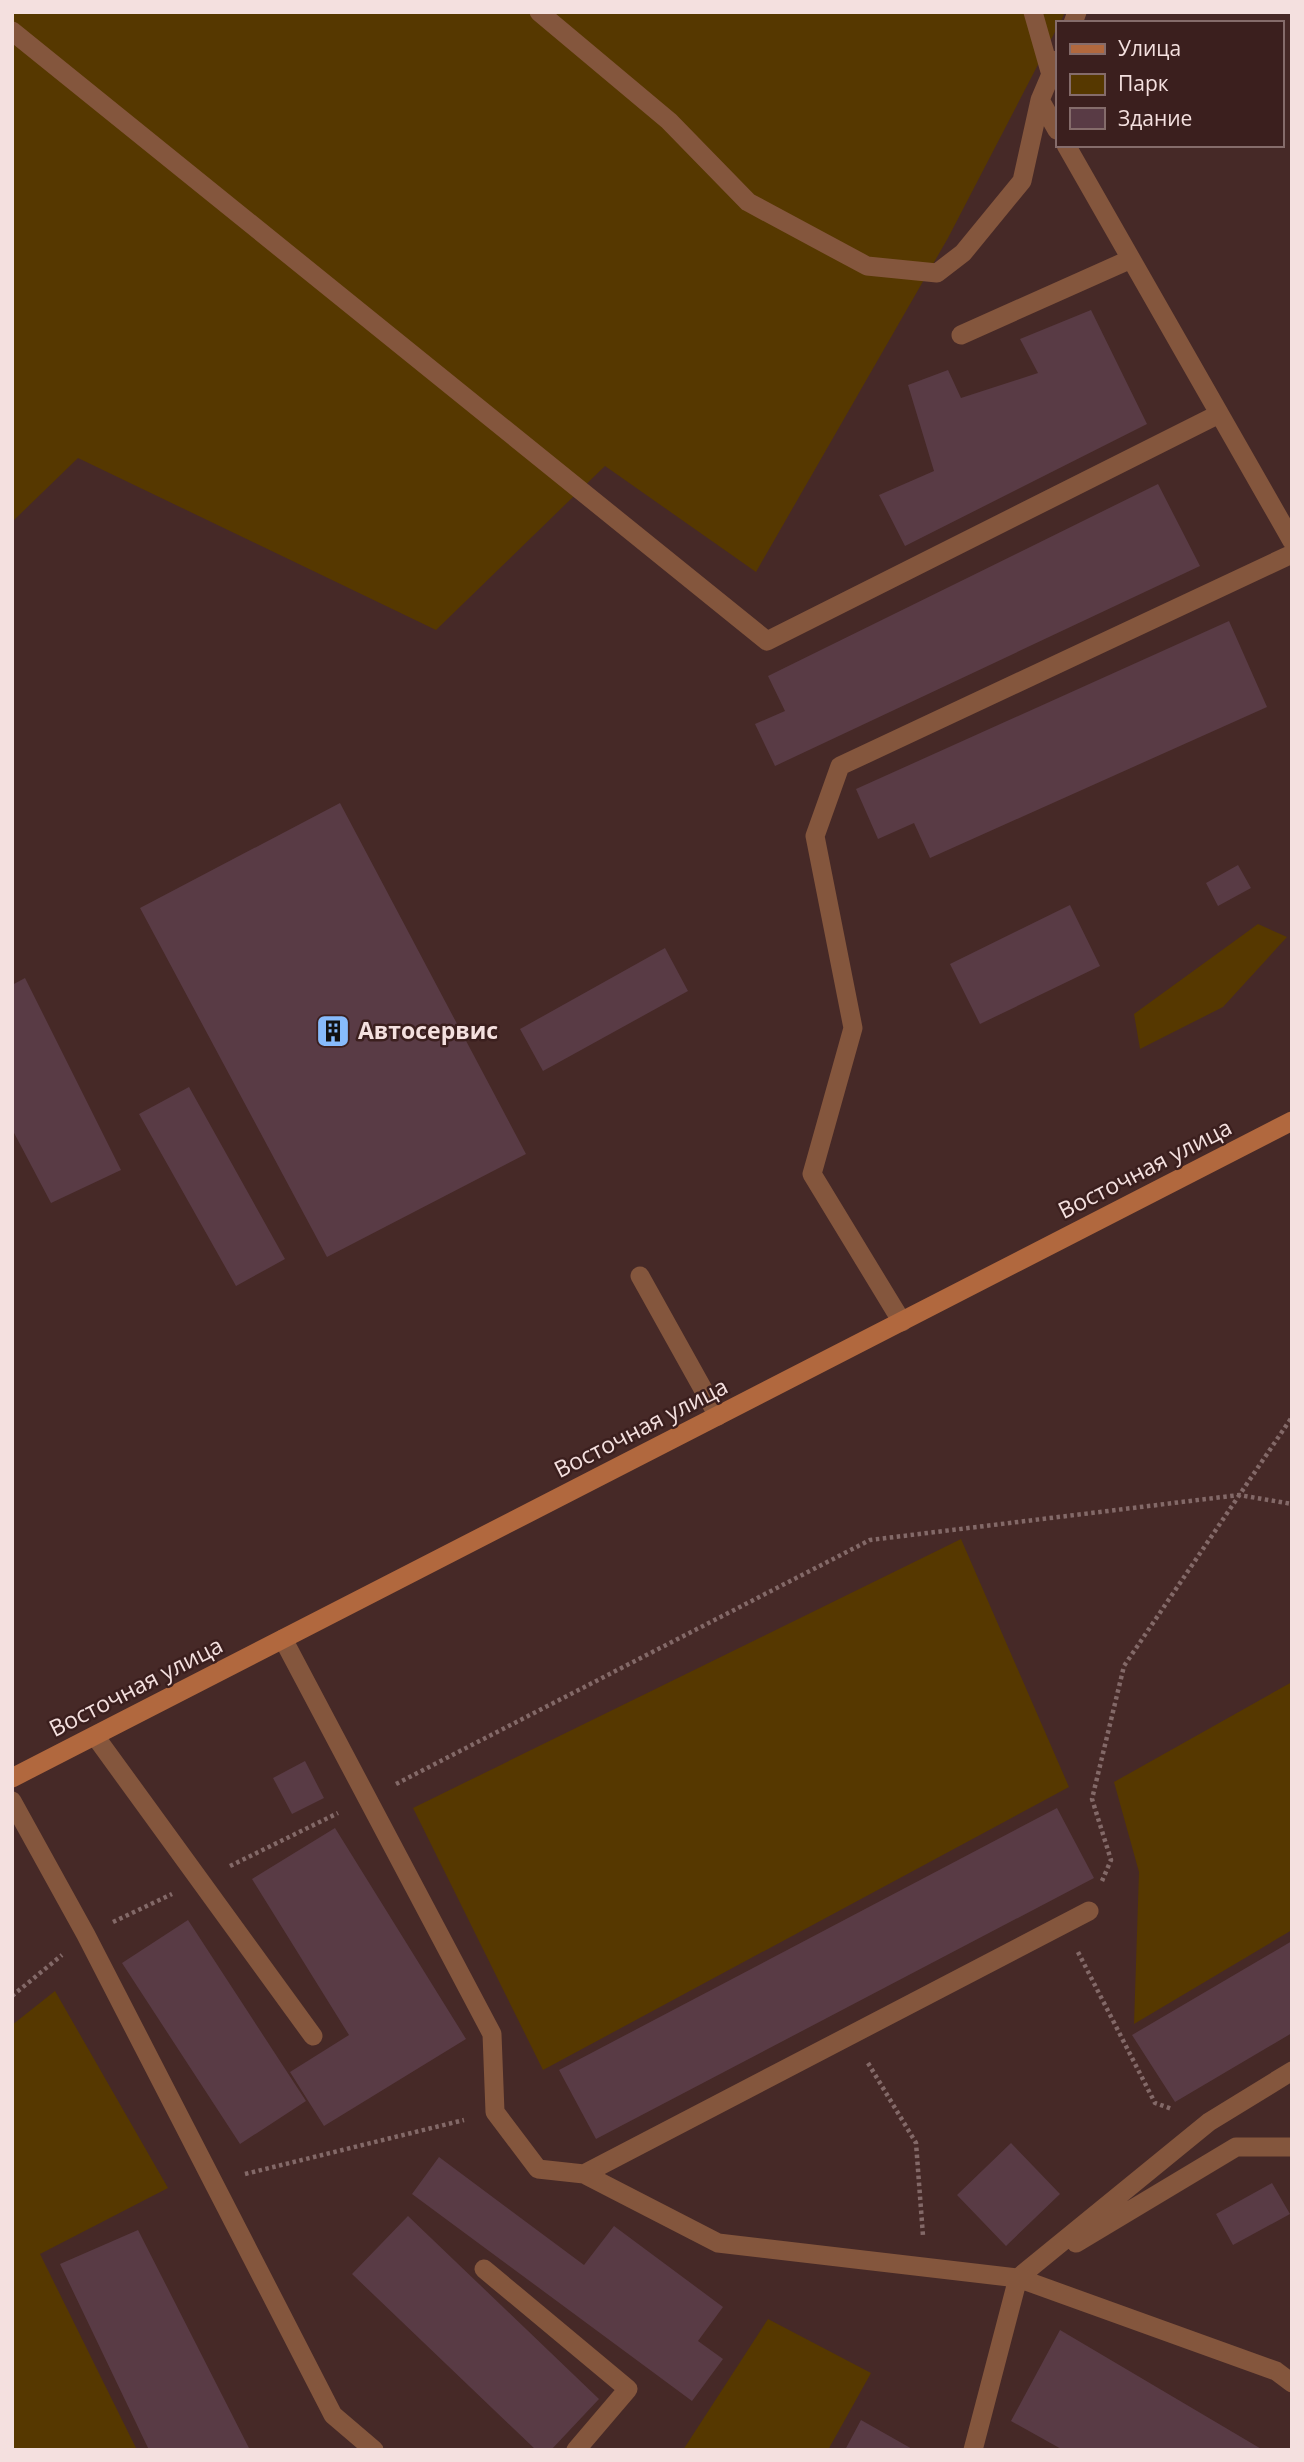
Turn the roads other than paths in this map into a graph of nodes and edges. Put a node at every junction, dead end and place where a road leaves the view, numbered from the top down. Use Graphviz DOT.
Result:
graph roads {
  1 [pos="539,12"];
  2 [pos="1033,12"];
  3 [pos="12,31"];
  4 [pos="1054,68"];
  5 [pos="1040,100"];
  6 [pos="1056,128"];
  7 [pos="1067,147"];
  8 [pos="1131,259"];
  9 [pos="961,335"];
  10 [pos="1219,414"];
  11 [pos="1292,541"];
  12 [pos="1292,554"];
  13 [pos="1292,1121"];
  14 [pos="640,1276"];
  15 [pos="902,1322"];
  16 [pos="718,1416"];
  17 [pos="283,1639"];
  18 [pos="95,1736"];
  19 [pos="12,1779"];
  20 [pos="12,1801"];
  21 [pos="1089,1911"];
  22 [pos="313,2036"];
  23 [pos="1292,2071"];
  24 [pos="1292,2147"];
  25 [pos="584,2174"];
  26 [pos="484,2269"];
  27 [pos="1017,2278"];
  28 [pos="1292,2383"];
  29 [pos="374,2450"];
  30 [pos="576,2450"];
  31 [pos="974,2450"];
  1 -- 5 [label="lane"];
  2 -- 4 [label="lane"];
  3 -- 10 [label="lane"];
  4 -- 5 [label="lane"];
  5 -- 6 [label="lane"];
  7 -- 8 [label="lane"];
  8 -- 9 [label="lane"];
  8 -- 10 [label="lane"];
  10 -- 11 [label="lane"];
  12 -- 15 [label="lane"];
  13 -- 15 [label="main road, Восточная улица"];
  14 -- 16 [label="lane"];
  15 -- 16 [label="main road, Восточная улица"];
  16 -- 17 [label="main road, Восточная улица"];
  17 -- 18 [label="main road, Восточная улица"];
  17 -- 25 [label="lane"];
  18 -- 19 [label="main road, Восточная улица"];
  18 -- 22 [label="lane"];
  20 -- 29 [label="lane"];
  21 -- 25 [label="lane"];
  23 -- 27 [label="lane"];
  24 -- 27 [label="lane"];
  25 -- 27 [label="lane"];
  26 -- 30 [label="lane"];
  27 -- 28 [label="lane"];
  27 -- 31 [label="lane"];
}
